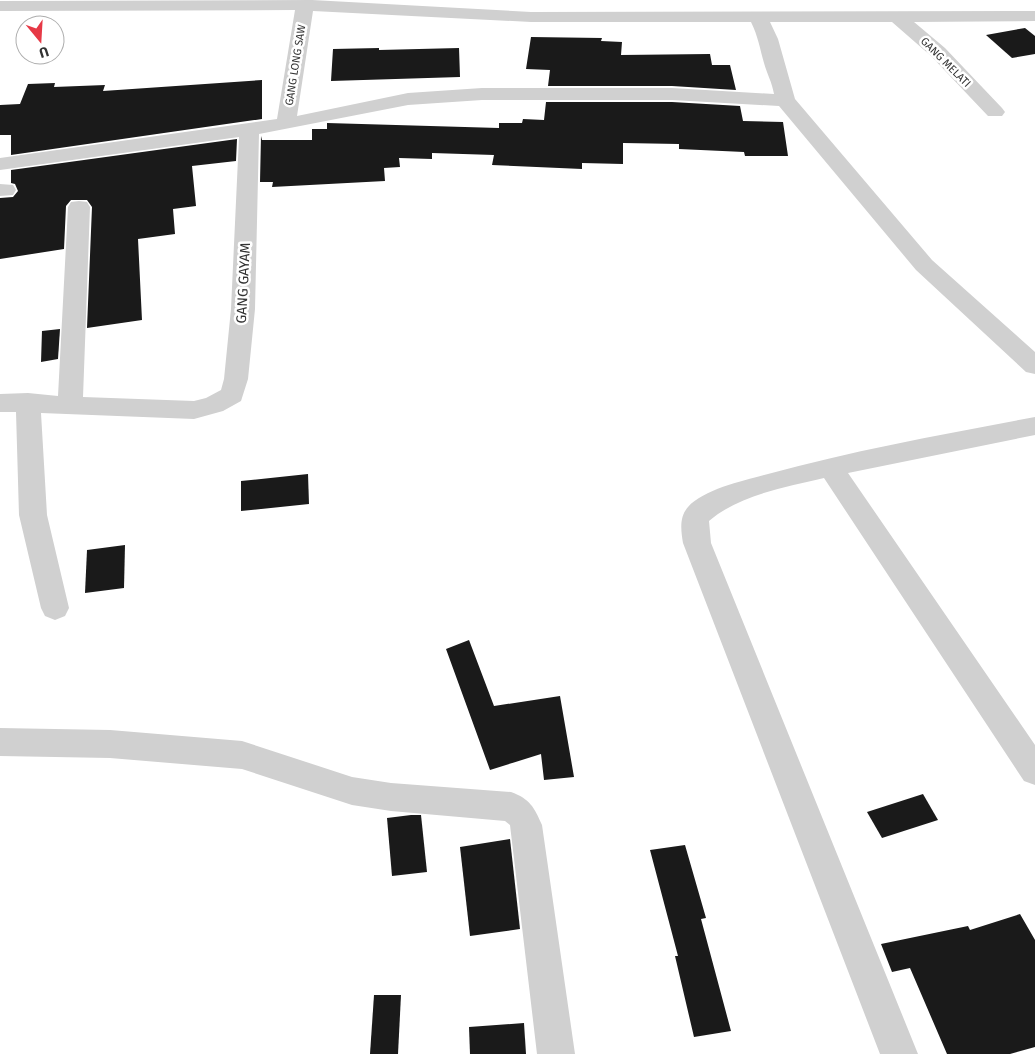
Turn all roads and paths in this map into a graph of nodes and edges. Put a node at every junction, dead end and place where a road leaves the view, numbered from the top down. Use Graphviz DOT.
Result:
graph roads {
  1 [pos="305,5"];
  2 [pos="0,6"];
  3 [pos="895,15"];
  4 [pos="1035,16"];
  5 [pos="758,17"];
  6 [pos="785,100"];
  7 [pos="995,112"];
  8 [pos="286,124"];
  9 [pos="249,130"];
  10 [pos="0,164"];
  11 [pos="78,207"];
  12 [pos="1035,366"];
  13 [pos="28,402"];
  14 [pos="0,403"];
  15 [pos="70,405"];
  16 [pos="1035,426"];
  17 [pos="830,466"];
  18 [pos="54,608"];
  19 [pos="0,742"];
  20 [pos="1035,771"];
  21 [pos="556,1054"];
  22 [pos="899,1054"];
  1 -- 2 [label="street"];
  1 -- 5 [label="street"];
  1 -- 8 [label="street, GANG LONG SAW"];
  3 -- 4 [label="street"];
  3 -- 5 [label="street"];
  3 -- 7 [label="street, GANG MELATI"];
  5 -- 6 [label="street"];
  6 -- 8 [label="street"];
  6 -- 12 [label="street"];
  8 -- 9 [label="street"];
  9 -- 10 [label="street"];
  9 -- 15 [label="street, GANG GAYAM"];
  11 -- 15 [label="street"];
  13 -- 14 [label="street"];
  13 -- 15 [label="street"];
  13 -- 18 [label="street"];
  16 -- 17 [label="street"];
  17 -- 20 [label="street"];
  17 -- 22 [label="street"];
  19 -- 21 [label="street"];
}
